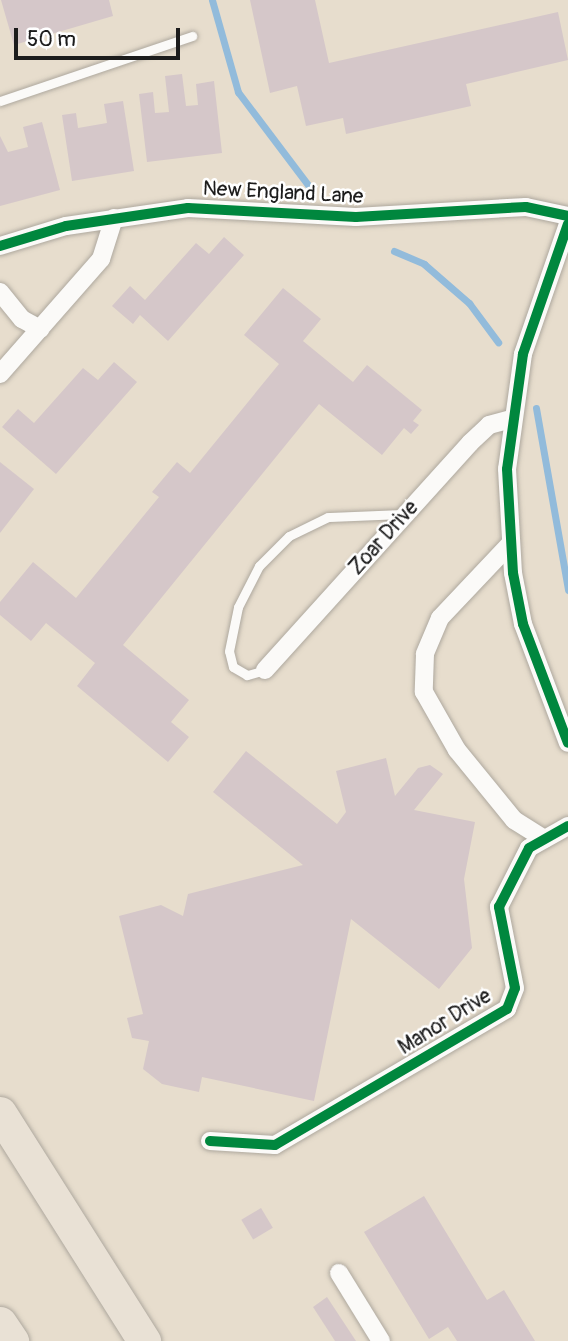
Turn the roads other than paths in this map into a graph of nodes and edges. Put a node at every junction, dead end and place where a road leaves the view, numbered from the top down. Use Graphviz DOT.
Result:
graph roads {
  1 [pos="192,36"];
  2 [pos="0,101"];
  3 [pos="568,216"];
  4 [pos="114,218"];
  5 [pos="568,224"];
  6 [pos="0,246"];
  7 [pos="0,292"];
  8 [pos="40,329"];
  9 [pos="0,374"];
  10 [pos="511,419"];
  11 [pos="405,514"];
  12 [pos="510,544"];
  13 [pos="265,670"];
  14 [pos="568,743"];
  15 [pos="568,826"];
  16 [pos="544,839"];
  17 [pos="0,1100"];
  18 [pos="0,1113"];
  19 [pos="210,1141"];
  20 [pos="20,1143"];
  21 [pos="339,1273"];
  22 [pos="0,1323"];
  23 [pos="12,1341"];
  24 [pos="144,1341"];
  25 [pos="381,1341"];
  1 -- 2 [label="lane"];
  3 -- 4 [label="street, New England Lane"];
  4 -- 6 [label="street, New England Lane"];
  4 -- 8 [label="street"];
  5 -- 10 [label="street"];
  7 -- 8 [label="street"];
  8 -- 9 [label="street"];
  10 -- 11 [label="street, Zoar Drive"];
  10 -- 12 [label="street"];
  11 -- 13 [label="street, Zoar Drive"];
  11 -- 13 [label="lane"];
  12 -- 14 [label="street"];
  12 -- 16 [label="street"];
  15 -- 16 [label="street, Manor Drive"];
  16 -- 19 [label="street, Manor Drive"];
  17 -- 20 [label="highway"];
  18 -- 20 [label="highway"];
  20 -- 24 [label="highway"];
  21 -- 25 [label="street"];
  22 -- 23 [label="highway"];
}
